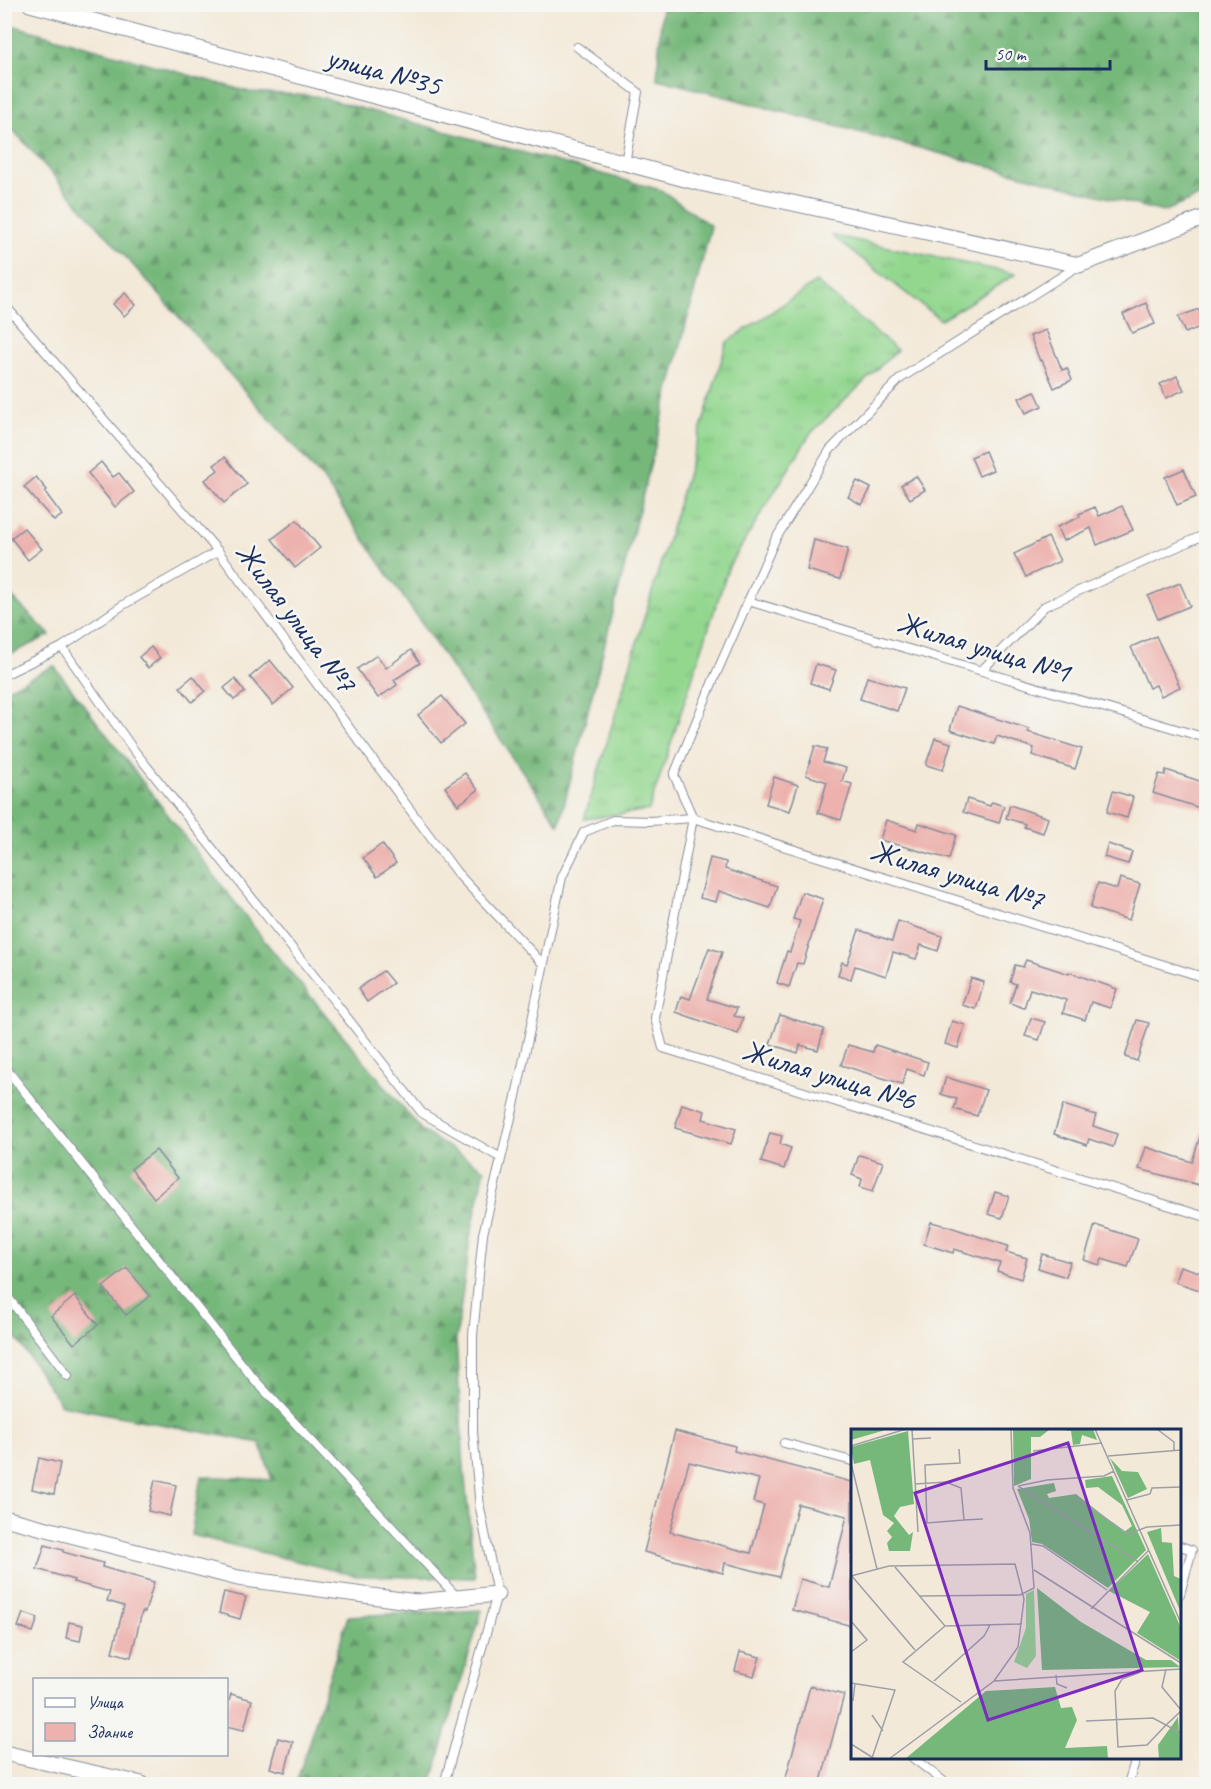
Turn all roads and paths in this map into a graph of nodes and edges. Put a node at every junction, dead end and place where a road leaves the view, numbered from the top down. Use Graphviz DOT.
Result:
graph roads {
  1 [pos="30,4"];
  2 [pos="577,47"];
  3 [pos="625,163"];
  4 [pos="1206,218"];
  5 [pos="1079,265"];
  6 [pos="4,304"];
  7 [pos="1206,534"];
  8 [pos="218,551"];
  9 [pos="748,601"];
  10 [pos="62,647"];
  11 [pos="981,671"];
  12 [pos="4,675"];
  13 [pos="1206,738"];
  14 [pos="693,818"];
  15 [pos="543,964"];
  16 [pos="1206,978"];
  17 [pos="4,1066"];
  18 [pos="501,1158"];
  19 [pos="1206,1216"];
  20 [pos="4,1292"];
  21 [pos="68,1376"];
  22 [pos="784,1443"];
  23 [pos="851,1461"];
  24 [pos="4,1518"];
  25 [pos="1181,1547"];
  26 [pos="1181,1587"];
  27 [pos="498,1594"];
  28 [pos="458,1598"];
  29 [pos="4,1753"];
  30 [pos="914,1759"];
  31 [pos="1136,1759"];
  32 [pos="142,1785"];
  33 [pos="444,1785"];
  34 [pos="946,1785"];
  35 [pos="1128,1785"];
  1 -- 3 [label="street, улица №35"];
  2 -- 3 [label="lane"];
  3 -- 5 [label="street, улица №35"];
  4 -- 5 [label="street"];
  5 -- 9 [label="lane"];
  6 -- 8 [label="lane, Жилая улица №7"];
  7 -- 11 [label="lane"];
  8 -- 10 [label="lane"];
  8 -- 15 [label="lane, Жилая улица №7"];
  9 -- 11 [label="lane, Жилая улица №1"];
  9 -- 14 [label="lane"];
  10 -- 12 [label="lane"];
  10 -- 18 [label="lane"];
  11 -- 13 [label="lane, Жилая улица №1"];
  14 -- 15 [label="lane, Жилая улица №7"];
  14 -- 16 [label="lane, Жилая улица №7"];
  14 -- 19 [label="lane, Жилая улица №6"];
  15 -- 18 [label="lane, Жилая улица №7"];
  17 -- 28 [label="lane"];
  18 -- 27 [label="lane, Жилая улица №7"];
  20 -- 21 [label="lane"];
  22 -- 23 [label="lane"];
  24 -- 28 [label="street"];
  25 -- 26 [label="lane"];
  27 -- 28 [label="street"];
  27 -- 33 [label="lane"];
  29 -- 32 [label="street"];
  30 -- 34 [label="lane"];
  31 -- 35 [label="lane"];
}
